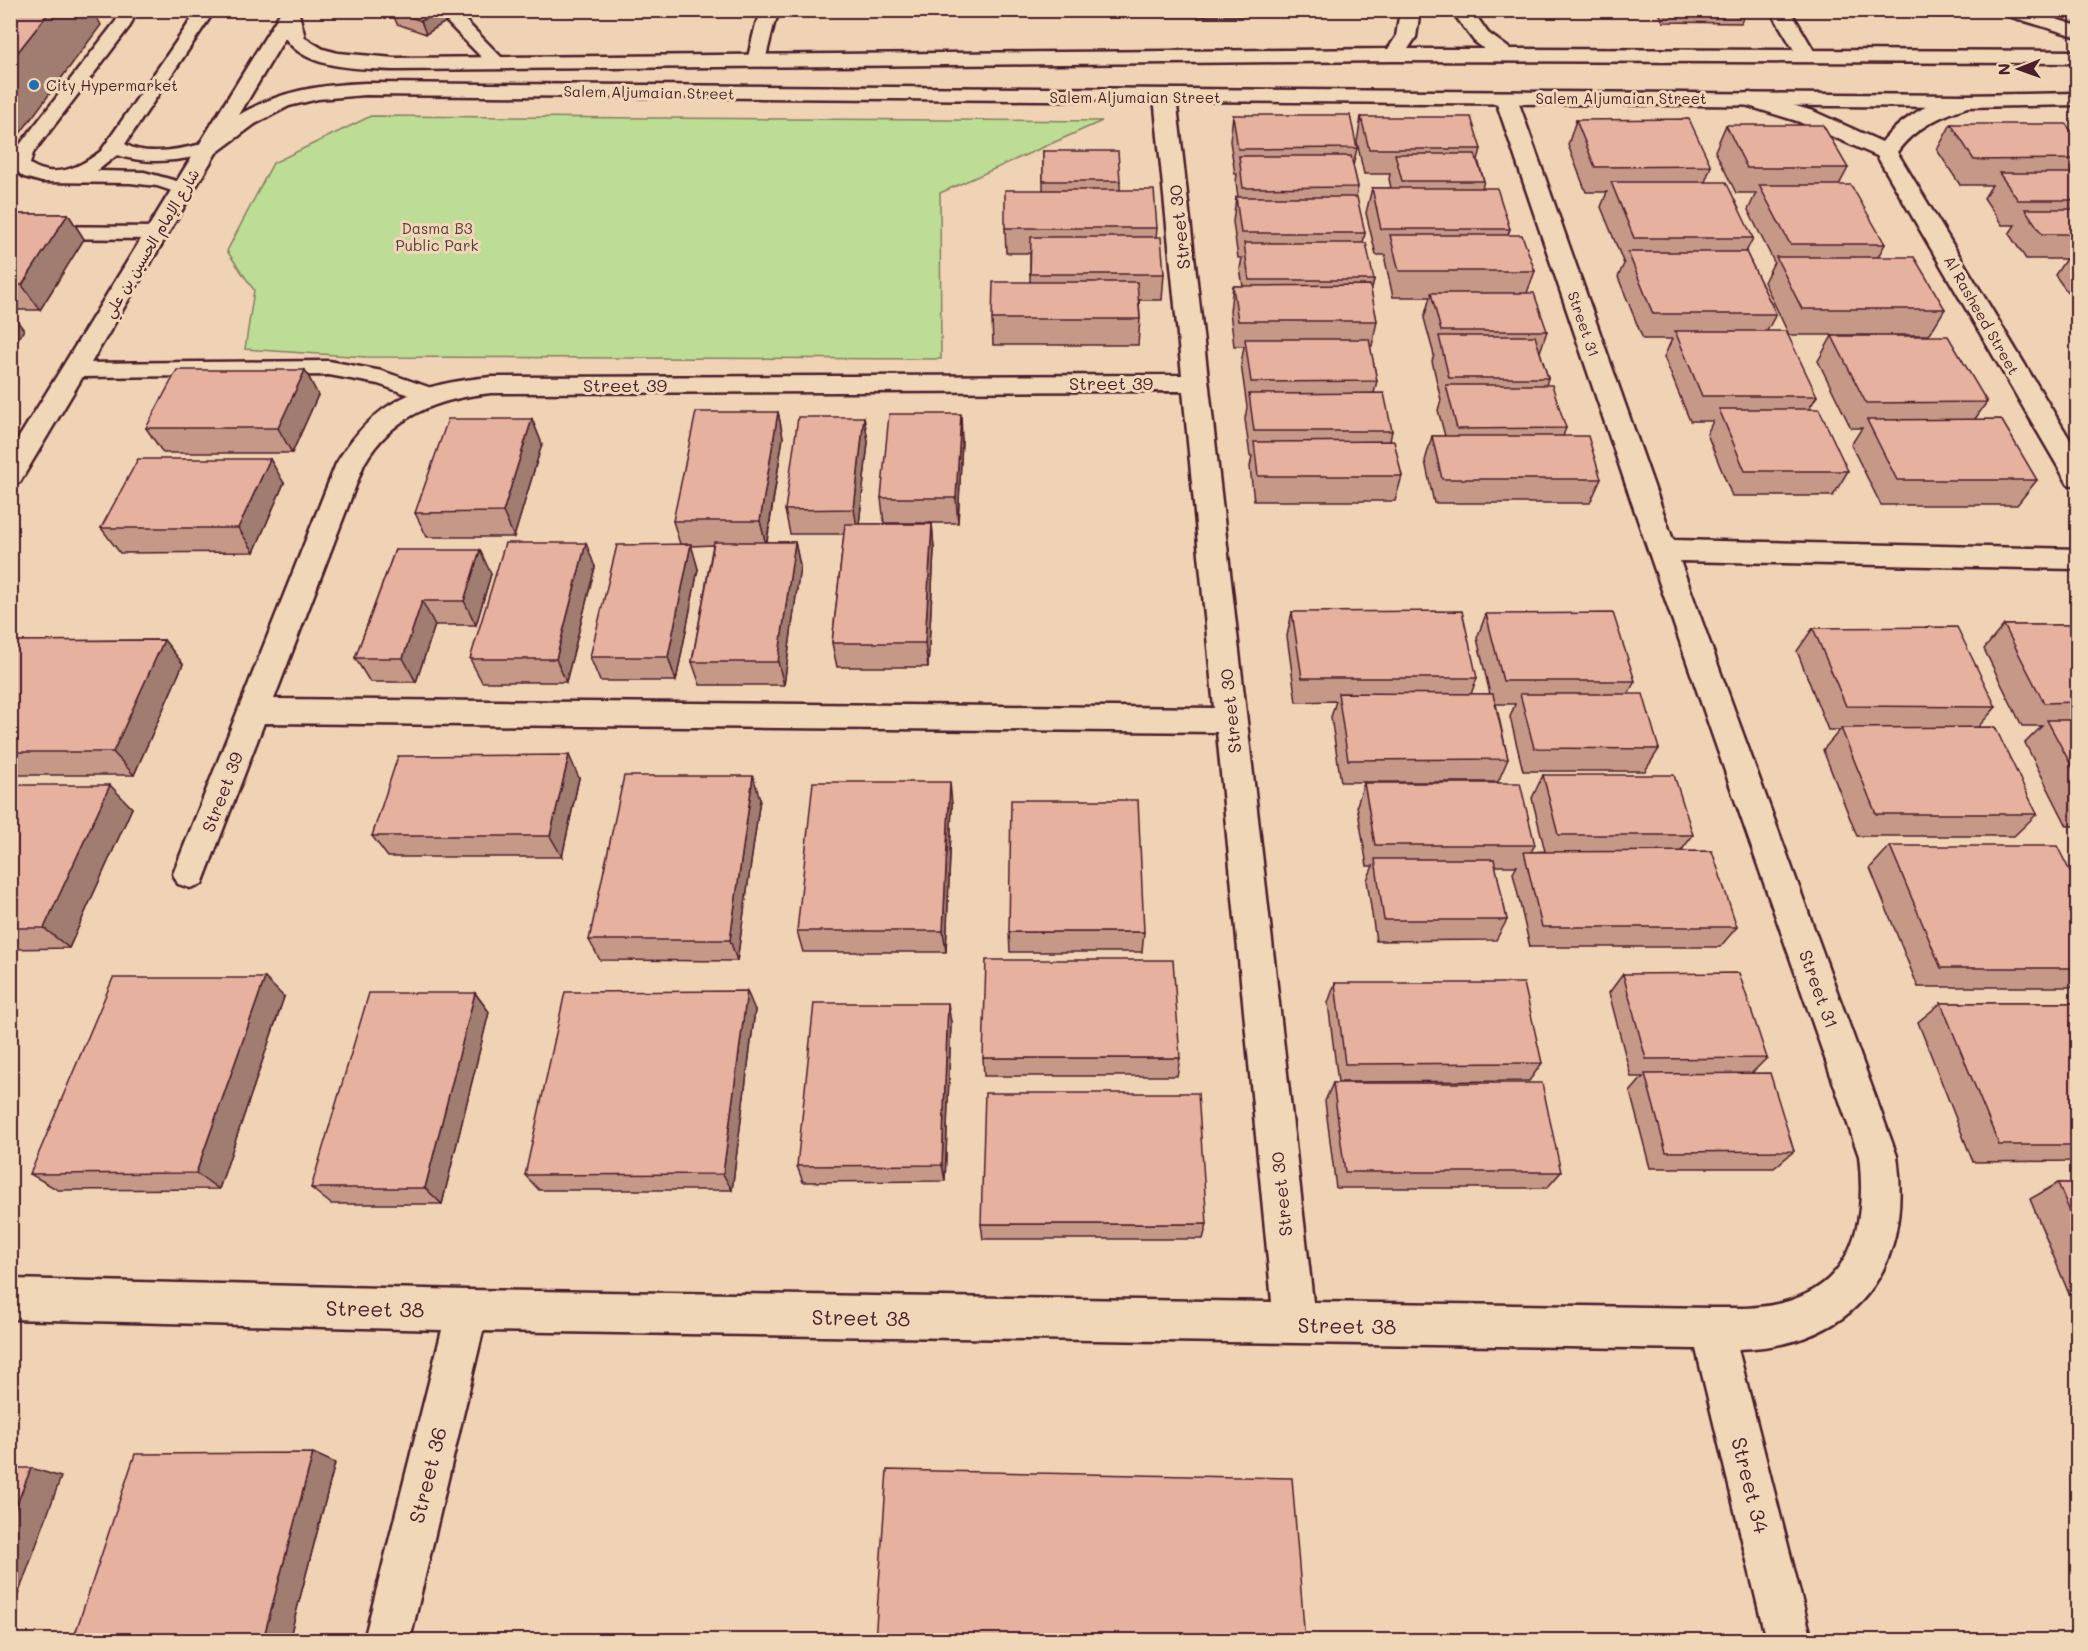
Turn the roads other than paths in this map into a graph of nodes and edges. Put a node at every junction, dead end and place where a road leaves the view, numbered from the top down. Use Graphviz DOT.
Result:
graph roads {
  1 [pos="129,10"];
  2 [pos="207,10"];
  3 [pos="775,10"];
  4 [pos="1071,10"];
  5 [pos="1271,10"];
  6 [pos="1410,10"];
  7 [pos="1461,10"];
  8 [pos="1780,10"];
  9 [pos="2007,10"];
  10 [pos="291,13"];
  11 [pos="453,18"];
  12 [pos="2078,32"];
  13 [pos="773,49"];
  14 [pos="1394,55"];
  15 [pos="1506,56"];
  16 [pos="1807,56"];
  17 [pos="1008,59"];
  18 [pos="2073,59"];
  19 [pos="497,63"];
  20 [pos="1004,96"];
  21 [pos="1165,97"];
  22 [pos="1506,98"];
  23 [pos="1750,99"];
  24 [pos="2078,99"];
  25 [pos="1962,101"];
  26 [pos="114,145"];
  27 [pos="210,148"];
  28 [pos="1886,152"];
  29 [pos="55,177"];
  30 [pos="184,189"];
  31 [pos="10,232"];
  32 [pos="158,233"];
  33 [pos="74,370"];
  34 [pos="1195,383"];
  35 [pos="429,395"];
  36 [pos="10,475"];
  37 [pos="2078,477"];
  38 [pos="1662,550"];
  39 [pos="2078,559"];
  40 [pos="254,711"];
  41 [pos="1231,720"];
  42 [pos="190,874"];
  43 [pos="10,1299"];
  44 [pos="467,1310"];
  45 [pos="1295,1324"];
  46 [pos="1712,1329"];
  47 [pos="387,1641"];
  48 [pos="1789,1641"];
  1 -- 29 [label="lane"];
  2 -- 26 [label="lane"];
  3 -- 13 [label="lane"];
  3 -- 13 [label="lane"];
  4 -- 5 [label="lane"];
  6 -- 14 [label="street"];
  7 -- 15 [label="street"];
  8 -- 16 [label="street"];
  9 -- 12 [label="lane"];
  10 -- 19 [label="street, Salem Aljumaian Street"];
  10 -- 27 [label="street, شارع الإمام الحسين بن علي"];
  11 -- 19 [label="lane"];
  13 -- 17 [label="street, Salem Aljumaian Street"];
  13 -- 19 [label="street, Salem Aljumaian Street"];
  14 -- 15 [label="street, Salem Aljumaian Street"];
  14 -- 17 [label="street, Salem Aljumaian Street"];
  15 -- 16 [label="street, Salem Aljumaian Street"];
  16 -- 18 [label="street, Salem Aljumaian Street"];
  17 -- 20 [label="street"];
  20 -- 21 [label="street, Salem Aljumaian Street"];
  20 -- 27 [label="street, Salem Aljumaian Street"];
  21 -- 22 [label="street, Salem Aljumaian Street"];
  21 -- 34 [label="street, Street 30"];
  22 -- 23 [label="street, Salem Aljumaian Street"];
  22 -- 38 [label="street, Street 31"];
  23 -- 25 [label="street, Salem Aljumaian Street"];
  23 -- 28 [label="street"];
  24 -- 25 [label="street, Salem Aljumaian Street"];
  25 -- 28 [label="street"];
  26 -- 27 [label="lane"];
  26 -- 29 [label="lane"];
  27 -- 30 [label="street, شارع الإمام الحسين بن علي"];
  28 -- 37 [label="street, Al Rasheed Street"];
  29 -- 30 [label="lane"];
  30 -- 32 [label="street, شارع الإمام الحسين بن علي"];
  31 -- 32 [label="lane"];
  32 -- 33 [label="street, شارع الإمام الحسين بن علي"];
  33 -- 35 [label="lane"];
  33 -- 36 [label="street, شارع الإمام الحسين بن علي"];
  34 -- 35 [label="street, Street 39"];
  34 -- 41 [label="street, Street 30"];
  35 -- 40 [label="street, Street 39"];
  38 -- 39 [label="street"];
  38 -- 46 [label="street, Street 31"];
  40 -- 41 [label="street"];
  40 -- 42 [label="street, Street 39"];
  41 -- 45 [label="street, Street 30"];
  43 -- 44 [label="street, Street 38"];
  44 -- 45 [label="street, Street 38"];
  44 -- 47 [label="street, Street 36"];
  45 -- 46 [label="street, Street 38"];
  46 -- 48 [label="street, Street 34"];
}
